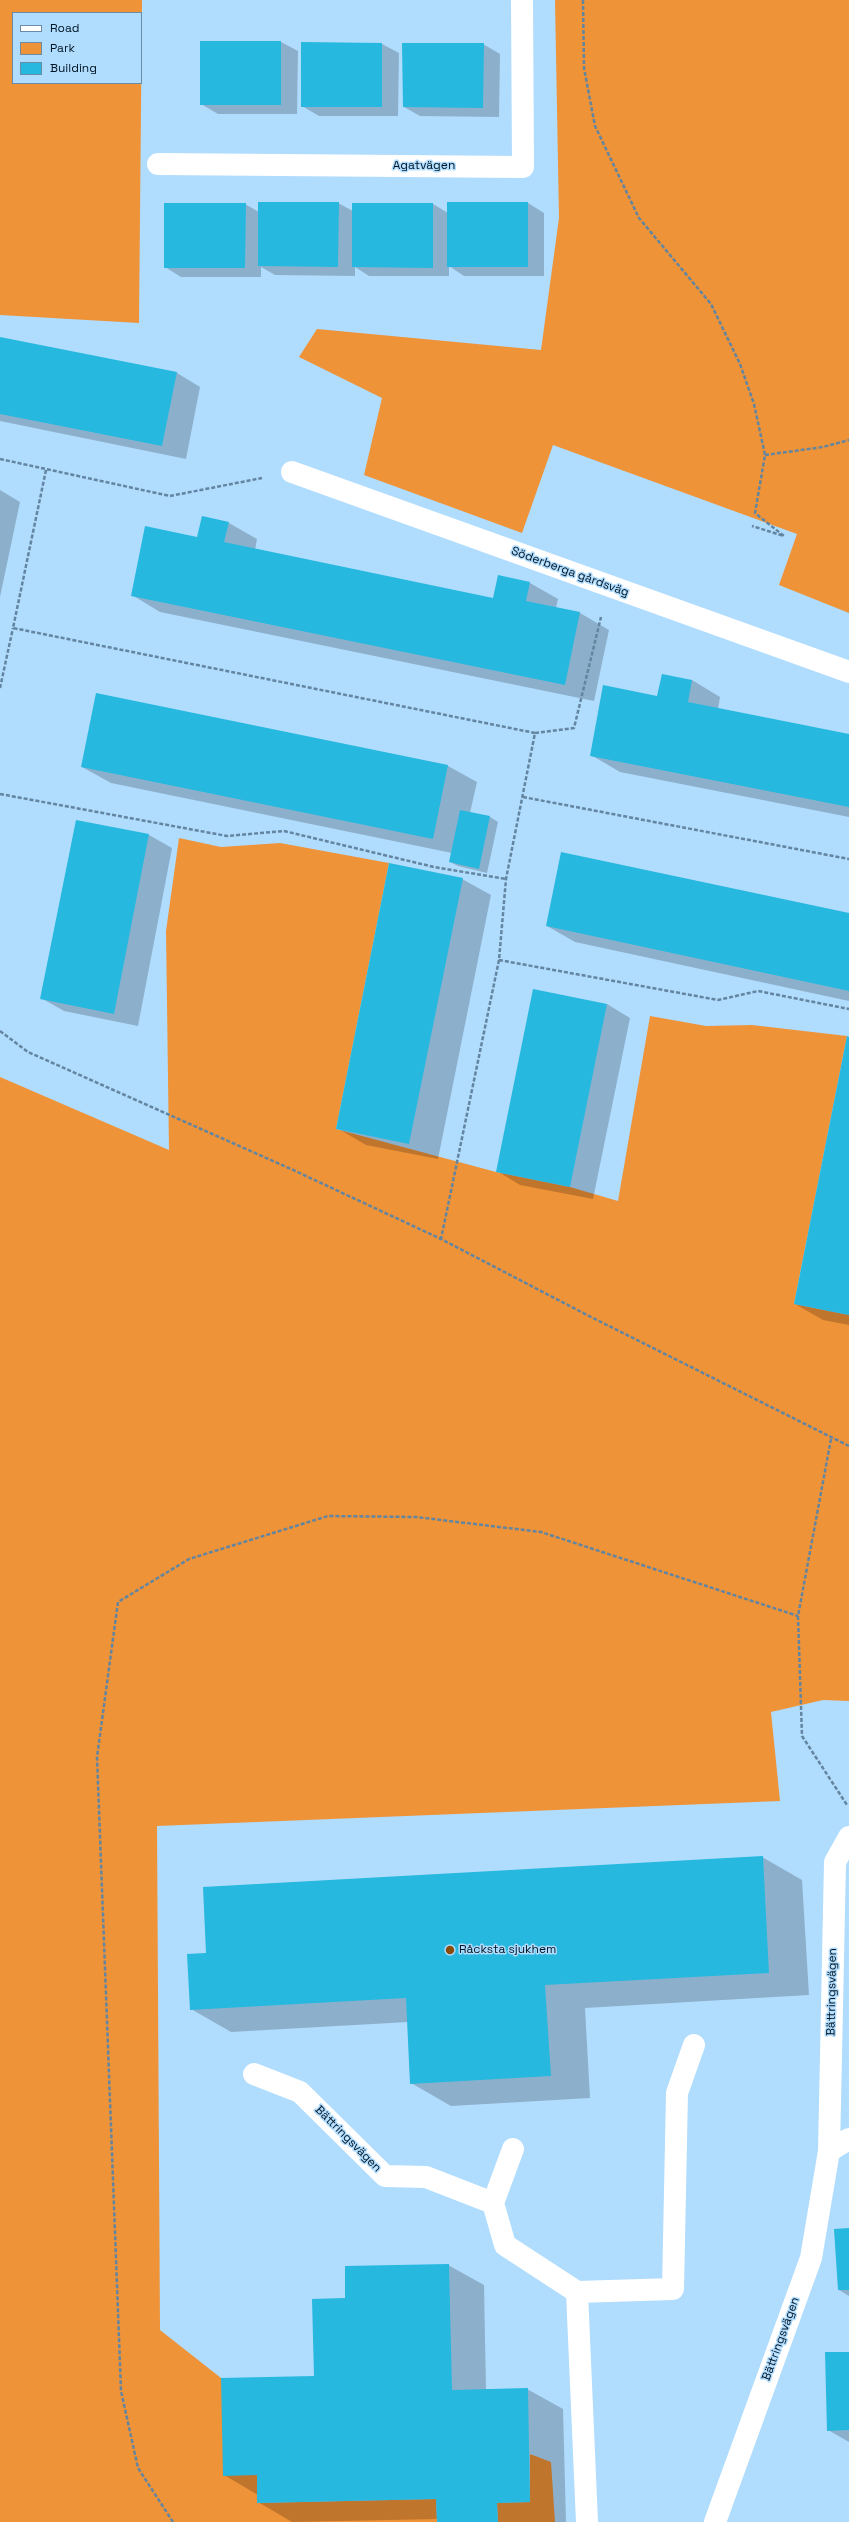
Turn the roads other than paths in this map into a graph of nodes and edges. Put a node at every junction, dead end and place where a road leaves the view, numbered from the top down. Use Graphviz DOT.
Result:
graph roads {
  1 [pos="522,0"];
  2 [pos="158,164"];
  3 [pos="292,472"];
  4 [pos="849,672"];
  5 [pos="849,1837"];
  6 [pos="694,2045"];
  7 [pos="254,2074"];
  8 [pos="849,2139"];
  9 [pos="512,2149"];
  10 [pos="829,2151"];
  11 [pos="493,2203"];
  12 [pos="577,2292"];
  13 [pos="587,2522"];
  14 [pos="715,2522"];
  1 -- 2 [label="street, Agatvägen"];
  3 -- 4 [label="street, Söderberga gårdsväg"];
  5 -- 10 [label="street, Bättringsvägen"];
  6 -- 12 [label="street"];
  7 -- 11 [label="street, Bättringsvägen"];
  8 -- 10 [label="street"];
  9 -- 11 [label="street"];
  10 -- 14 [label="street, Bättringsvägen"];
  11 -- 12 [label="street"];
  12 -- 13 [label="street"];
}
